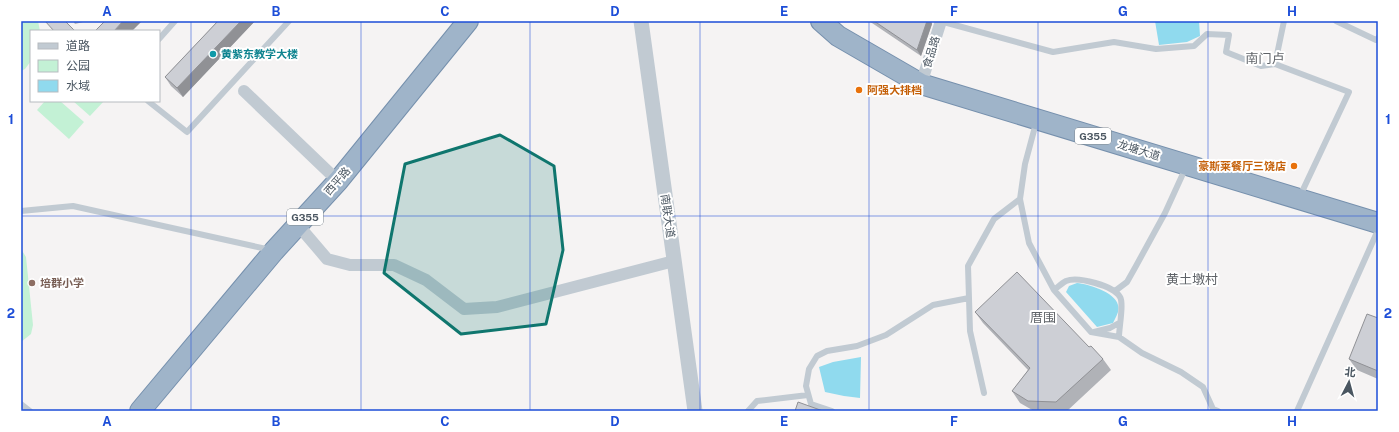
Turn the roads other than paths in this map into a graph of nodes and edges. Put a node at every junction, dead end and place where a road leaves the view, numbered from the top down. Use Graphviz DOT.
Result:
graph roads {
  1 [pos="289,21"];
  2 [pos="468,21"];
  3 [pos="641,21"];
  4 [pos="821,21"];
  5 [pos="828,21"];
  6 [pos="941,21"];
  7 [pos="1284,21"];
  8 [pos="1336,21"];
  9 [pos="173,22"];
  10 [pos="160,38"];
  11 [pos="1378,38"];
  12 [pos="1275,64"];
  13 [pos="922,81"];
  14 [pos="234,82"];
  15 [pos="244,91"];
  16 [pos="149,102"];
  17 [pos="1038,116"];
  18 [pos="1188,162"];
  19 [pos="338,181"];
  20 [pos="1300,196"];
  21 [pos="1020,199"];
  22 [pos="21,211"];
  23 [pos="1378,217"];
  24 [pos="1378,223"];
  25 [pos="298,225"];
  26 [pos="1378,230"];
  27 [pos="274,251"];
  28 [pos="674,261"];
  29 [pos="1054,290"];
  30 [pos="1115,291"];
  31 [pos="969,298"];
  32 [pos="1119,323"];
  33 [pos="1091,332"];
  34 [pos="1119,337"];
  35 [pos="984,393"];
  36 [pos="808,395"];
  37 [pos="21,404"];
  38 [pos="30,411"];
  39 [pos="140,411"];
  40 [pos="695,411"];
  41 [pos="748,411"];
  42 [pos="832,411"];
  43 [pos="1218,411"];
  44 [pos="1298,411"];
  1 -- 14 [label="lane"];
  2 -- 19 [label="highway, 西平路 / G355"];
  3 -- 28 [label="street, 南联大道"];
  4 -- 13 [label="highway, 龙塘大道 / G355"];
  5 -- 13 [label="highway, 龙塘大道 / G355"];
  6 -- 12 [label="lane"];
  6 -- 13 [label="street, 食品路"];
  7 -- 12 [label="lane"];
  8 -- 11 [label="lane"];
  9 -- 10 [label="lane"];
  12 -- 20 [label="lane"];
  13 -- 17 [label="highway, 龙塘大道 / G355"];
  14 -- 15 [label="lane"];
  14 -- 16 [label="lane"];
  15 -- 19 [label="street"];
  17 -- 18 [label="highway, 龙塘大道 / G355"];
  17 -- 21 [label="lane"];
  18 -- 20 [label="highway, 龙塘大道 / G355"];
  18 -- 30 [label="lane"];
  19 -- 25 [label="highway, 西平路 / G355"];
  20 -- 23 [label="highway, 龙塘大道 / G355"];
  20 -- 24 [label="highway, 龙塘大道 / G355"];
  21 -- 29 [label="lane"];
  21 -- 31 [label="lane"];
  22 -- 27 [label="lane"];
  25 -- 27 [label="highway, 西平路 / G355"];
  25 -- 28 [label="street"];
  26 -- 44 [label="lane"];
  27 -- 39 [label="highway, 西平路 / G355"];
  28 -- 40 [label="street, 南联大道"];
  29 -- 30 [label="lane"];
  29 -- 33 [label="lane"];
  30 -- 32 [label="lane"];
  31 -- 35 [label="lane"];
  31 -- 36 [label="lane"];
  32 -- 33 [label="lane"];
  32 -- 34 [label="lane"];
  33 -- 34 [label="lane"];
  34 -- 43 [label="lane"];
  36 -- 41 [label="lane"];
  36 -- 42 [label="lane"];
  37 -- 38 [label="lane"];
}
